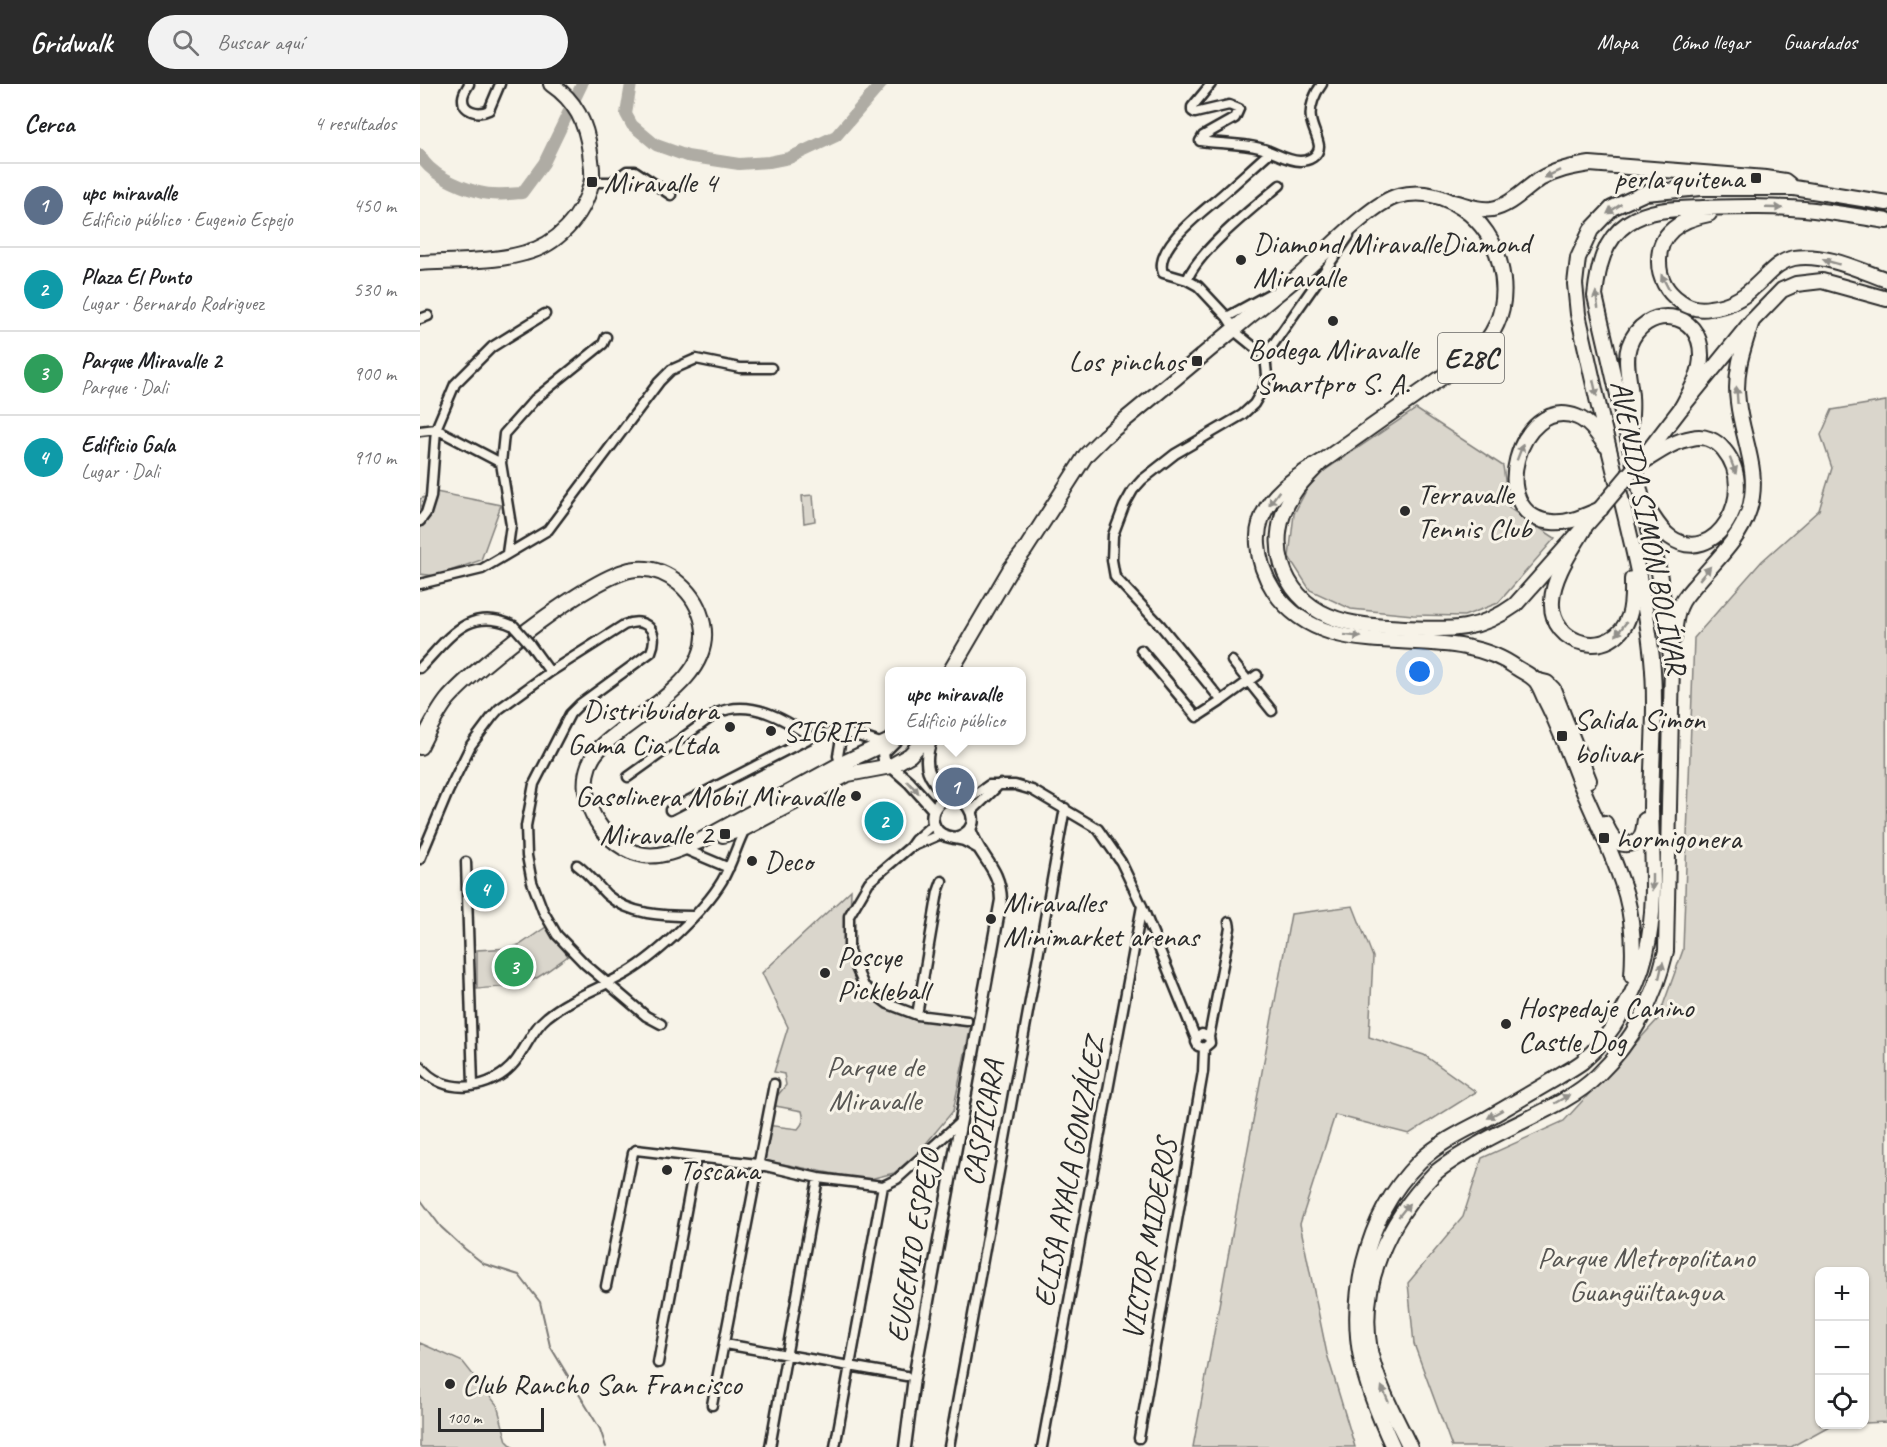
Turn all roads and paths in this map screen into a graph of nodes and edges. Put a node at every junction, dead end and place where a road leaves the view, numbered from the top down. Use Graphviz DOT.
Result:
graph roads {
  1 [pos="469,84"];
  2 [pos="500,84"];
  3 [pos="551,84"];
  4 [pos="1211,84"];
  5 [pos="1322,84"];
  6 [pos="1270,152"];
  7 [pos="592,182"];
  8 [pos="1280,185"];
  9 [pos="1794,188"];
  10 [pos="670,195"];
  11 [pos="1454,202"];
  12 [pos="1887,203"];
  13 [pos="1744,207"];
  14 [pos="1887,221"];
  15 [pos="1357,224"];
  16 [pos="420,263"];
  17 [pos="1187,280"];
  18 [pos="1887,280"];
  19 [pos="1887,299"];
  20 [pos="544,314"];
  21 [pos="1752,321"];
  22 [pos="1230,323"];
  23 [pos="606,337"];
  24 [pos="1265,356"];
  25 [pos="771,368"];
  26 [pos="1682,407"];
  27 [pos="436,429"];
  28 [pos="420,430"];
  29 [pos="1628,439"];
  30 [pos="1609,450"];
  31 [pos="501,463"];
  32 [pos="1320,463"];
  33 [pos="1638,465"];
  34 [pos="1641,499"];
  35 [pos="1601,509"];
  36 [pos="420,521"];
  37 [pos="1584,529"];
  38 [pos="1025,550"];
  39 [pos="507,553"];
  40 [pos="1633,553"];
  41 [pos="420,584"];
  42 [pos="1141,650"];
  43 [pos="1232,661"];
  44 [pos="1672,664"];
  45 [pos="953,667"];
  46 [pos="963,667"];
  47 [pos="420,668"];
  48 [pos="550,672"];
  49 [pos="1257,675"];
  50 [pos="1249,681"];
  51 [pos="1535,681"];
  52 [pos="1221,701"];
  53 [pos="1272,711"];
  54 [pos="842,732"];
  55 [pos="812,737"];
  56 [pos="885,741"];
  57 [pos="885,745"];
  58 [pos="888,745"];
  59 [pos="920,745"];
  60 [pos="930,745"];
  61 [pos="420,747"];
  62 [pos="891,766"];
  63 [pos="844,770"];
  64 [pos="628,777"];
  65 [pos="1651,782"];
  66 [pos="1000,784"];
  67 [pos="948,798"];
  68 [pos="965,802"];
  69 [pos="1065,808"];
  70 [pos="670,810"];
  71 [pos="934,810"];
  72 [pos="755,811"];
  73 [pos="972,811"];
  74 [pos="933,824"];
  75 [pos="745,828"];
  76 [pos="970,829"];
  77 [pos="941,834"];
  78 [pos="954,838"];
  79 [pos="700,841"];
  80 [pos="910,847"];
  81 [pos="977,847"];
  82 [pos="682,848"];
  83 [pos="420,859"];
  84 [pos="466,862"];
  85 [pos="577,865"];
  86 [pos="729,868"];
  87 [pos="942,881"];
  88 [pos="1142,906"];
  89 [pos="692,916"];
  90 [pos="1228,922"];
  91 [pos="1154,933"];
  92 [pos="1138,937"];
  93 [pos="608,984"];
  94 [pos="1630,996"];
  95 [pos="917,1015"];
  96 [pos="967,1021"];
  97 [pos="662,1024"];
  98 [pos="1209,1037"];
  99 [pos="1196,1039"];
  100 [pos="1204,1048"];
  101 [pos="420,1065"];
  102 [pos="774,1084"];
  103 [pos="473,1085"];
  104 [pos="959,1123"];
  105 [pos="696,1157"];
  106 [pos="757,1164"];
  107 [pos="818,1178"];
  108 [pos="883,1186"];
  109 [pos="606,1287"];
  110 [pos="725,1344"];
  111 [pos="787,1355"];
  112 [pos="658,1363"];
  113 [pos="850,1368"];
  114 [pos="906,1376"];
  115 [pos="712,1405"];
  116 [pos="1139,1438"];
  117 [pos="770,1446"];
  118 [pos="835,1447"];
  119 [pos="905,1447"];
  120 [pos="949,1447"];
  121 [pos="1042,1447"];
  122 [pos="1393,1447"];
  123 [pos="1410,1447"];
  1 -- 2 [label="street"];
  3 -- 7 [label="main road"];
  4 -- 6 [label="street"];
  5 -- 6 [label="street"];
  6 -- 17 [label="street"];
  7 -- 10 [label="street"];
  7 -- 16 [label="main road"];
  8 -- 17 [label="street"];
  9 -- 11 [label="main road, one-way"];
  9 -- 12 [label="main road, AVENIDA SIMÓN BOLÍVAR"];
  9 -- 30 [label="main road, AVENIDA SIMÓN BOLÍVAR, one-way"];
  11 -- 15 [label="main road, E28C"];
  11 -- 32 [label="main road, E28C"];
  13 -- 14 [label="main road, AVENIDA SIMÓN BOLÍVAR, one-way"];
  18 -- 13 [label="main road, one-way"];
  29 -- 13 [label="main road, AVENIDA SIMÓN BOLÍVAR, one-way"];
  15 -- 22 [label="main road, E28C"];
  15 -- 24 [label="street"];
  17 -- 22 [label="street"];
  19 -- 21 [label="main road, E28C"];
  20 -- 27 [label="street"];
  21 -- 26 [label="main road, E28C"];
  44 -- 21 [label="main road, one-way"];
  22 -- 24 [label="street"];
  22 -- 38 [label="main road, E28C"];
  23 -- 31 [label="street"];
  24 -- 52 [label="street"];
  25 -- 39 [label="street"];
  26 -- 29 [label="main road"];
  26 -- 33 [label="main road, E28C"];
  27 -- 28 [label="street"];
  27 -- 31 [label="street"];
  27 -- 36 [label="street"];
  29 -- 34 [label="main road, AVENIDA SIMÓN BOLÍVAR"];
  35 -- 30 [label="main road, one-way"];
  30 -- 40 [label="main road, AVENIDA SIMÓN BOLÍVAR"];
  31 -- 39 [label="street"];
  32 -- 37 [label="main road, E28C"];
  32 -- 51 [label="main road, one-way"];
  33 -- 34 [label="main road, one-way"];
  33 -- 35 [label="main road, E28C, bridge"];
  34 -- 44 [label="main road, AVENIDA SIMÓN BOLÍVAR"];
  35 -- 37 [label="main road, E28C"];
  40 -- 37 [label="main road, one-way"];
  38 -- 45 [label="main road"];
  38 -- 46 [label="main road"];
  39 -- 41 [label="street"];
  40 -- 65 [label="main road, AVENIDA SIMÓN BOLÍVAR"];
  42 -- 52 [label="street"];
  43 -- 50 [label="street"];
  123 -- 44 [label="main road, AVENIDA SIMÓN BOLÍVAR, one-way"];
  47 -- 48 [label="street, bridge"];
  48 -- 83 [label="street"];
  48 -- 93 [label="street"];
  49 -- 50 [label="street"];
  50 -- 52 [label="street"];
  50 -- 53 [label="street"];
  51 -- 65 [label="main road"];
  51 -- 94 [label="main road"];
  54 -- 55 [label="street"];
  54 -- 56 [label="street"];
  54 -- 63 [label="street"];
  55 -- 64 [label="street"];
  55 -- 70 [label="street"];
  57 -- 63 [label="main road"];
  58 -- 62 [label="street"];
  59 -- 62 [label="main road"];
  60 -- 67 [label="street"];
  61 -- 82 [label="main road"];
  62 -- 63 [label="main road"];
  62 -- 71 [label="street, one-way"];
  63 -- 72 [label="main road"];
  63 -- 75 [label="main road"];
  65 -- 94 [label="main road, AVENIDA SIMÓN BOLÍVAR, one-way"];
  66 -- 68 [label="street"];
  66 -- 69 [label="street"];
  66 -- 73 [label="street"];
  67 -- 68 [label="street"];
  67 -- 71 [label="street"];
  68 -- 73 [label="street"];
  69 -- 88 [label="street"];
  69 -- 120 [label="street, CASPICARA"];
  71 -- 74 [label="street"];
  72 -- 75 [label="street"];
  72 -- 79 [label="main road"];
  73 -- 76 [label="street"];
  74 -- 77 [label="street"];
  74 -- 80 [label="street"];
  75 -- 79 [label="main road"];
  75 -- 86 [label="street"];
  76 -- 78 [label="street"];
  76 -- 81 [label="street, EUGENIO ESPEJO"];
  77 -- 78 [label="street"];
  77 -- 80 [label="street"];
  78 -- 81 [label="street"];
  79 -- 82 [label="main road"];
  80 -- 95 [label="street"];
  81 -- 104 [label="street, EUGENIO ESPEJO"];
  82 -- 86 [label="street"];
  84 -- 103 [label="street"];
  85 -- 89 [label="street"];
  86 -- 89 [label="street"];
  87 -- 95 [label="street"];
  88 -- 91 [label="street"];
  88 -- 92 [label="street, ELISA AYALA GONZÁLEZ"];
  89 -- 93 [label="street"];
  90 -- 98 [label="street, VICTOR MIDEROS"];
  91 -- 92 [label="street"];
  91 -- 99 [label="street"];
  92 -- 121 [label="street, ELISA AYALA GONZÁLEZ"];
  93 -- 97 [label="street"];
  93 -- 103 [label="street"];
  94 -- 122 [label="main road, AVENIDA SIMÓN BOLÍVAR, one-way"];
  95 -- 96 [label="street"];
  98 -- 99 [label="street"];
  98 -- 100 [label="street, VICTOR MIDEROS"];
  99 -- 100 [label="street"];
  100 -- 116 [label="street, VICTOR MIDEROS"];
  101 -- 103 [label="street"];
  102 -- 106 [label="street"];
  104 -- 108 [label="street"];
  104 -- 119 [label="street, EUGENIO ESPEJO"];
  105 -- 106 [label="street"];
  105 -- 109 [label="street"];
  105 -- 112 [label="street"];
  106 -- 107 [label="street"];
  106 -- 110 [label="street"];
  107 -- 108 [label="street"];
  107 -- 111 [label="street"];
  108 -- 113 [label="street"];
  110 -- 111 [label="street"];
  110 -- 115 [label="street"];
  111 -- 113 [label="street"];
  111 -- 117 [label="street"];
  113 -- 114 [label="street"];
  113 -- 118 [label="street"];
}
